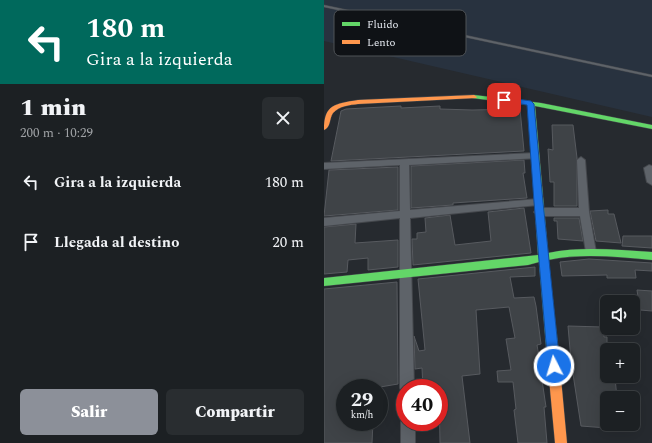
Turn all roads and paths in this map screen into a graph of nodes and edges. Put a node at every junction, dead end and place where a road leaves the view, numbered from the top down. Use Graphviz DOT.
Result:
graph roads {
  1 [pos="324,6"];
  2 [pos="343,10"];
  3 [pos="466,36"];
  4 [pos="652,76"];
  5 [pos="531,104"];
  6 [pos="325,117"];
  7 [pos="652,127"];
  8 [pos="324,128"];
  9 [pos="535,156"];
  10 [pos="581,160"];
  11 [pos="404,162"];
  12 [pos="324,166"];
  13 [pos="649,168"];
  14 [pos="652,182"];
  15 [pos="539,207"];
  16 [pos="584,212"];
  17 [pos="404,215"];
  18 [pos="324,222"];
  19 [pos="591,252"];
  20 [pos="652,256"];
  21 [pos="544,257"];
  22 [pos="405,273"];
  23 [pos="324,282"];
  24 [pos="407,379"];
  25 [pos="408,431"];
  26 [pos="408,443"];
  27 [pos="561,443"];
  1 -- 2 [label="lane"];
  3 -- 4 [label="lane"];
  5 -- 6 [label="street"];
  5 -- 7 [label="street"];
  5 -- 9 [label="street"];
  6 -- 8 [label="street"];
  9 -- 11 [label="street"];
  9 -- 15 [label="street"];
  10 -- 16 [label="street"];
  11 -- 12 [label="street"];
  11 -- 17 [label="street"];
  13 -- 14 [label="street"];
  15 -- 16 [label="street"];
  15 -- 17 [label="street"];
  15 -- 21 [label="street"];
  16 -- 19 [label="street"];
  17 -- 18 [label="street"];
  17 -- 22 [label="street"];
  19 -- 20 [label="street"];
  19 -- 21 [label="street"];
  21 -- 22 [label="street"];
  21 -- 27 [label="street"];
  22 -- 23 [label="street"];
  22 -- 24 [label="street"];
  25 -- 26 [label="street"];
}
